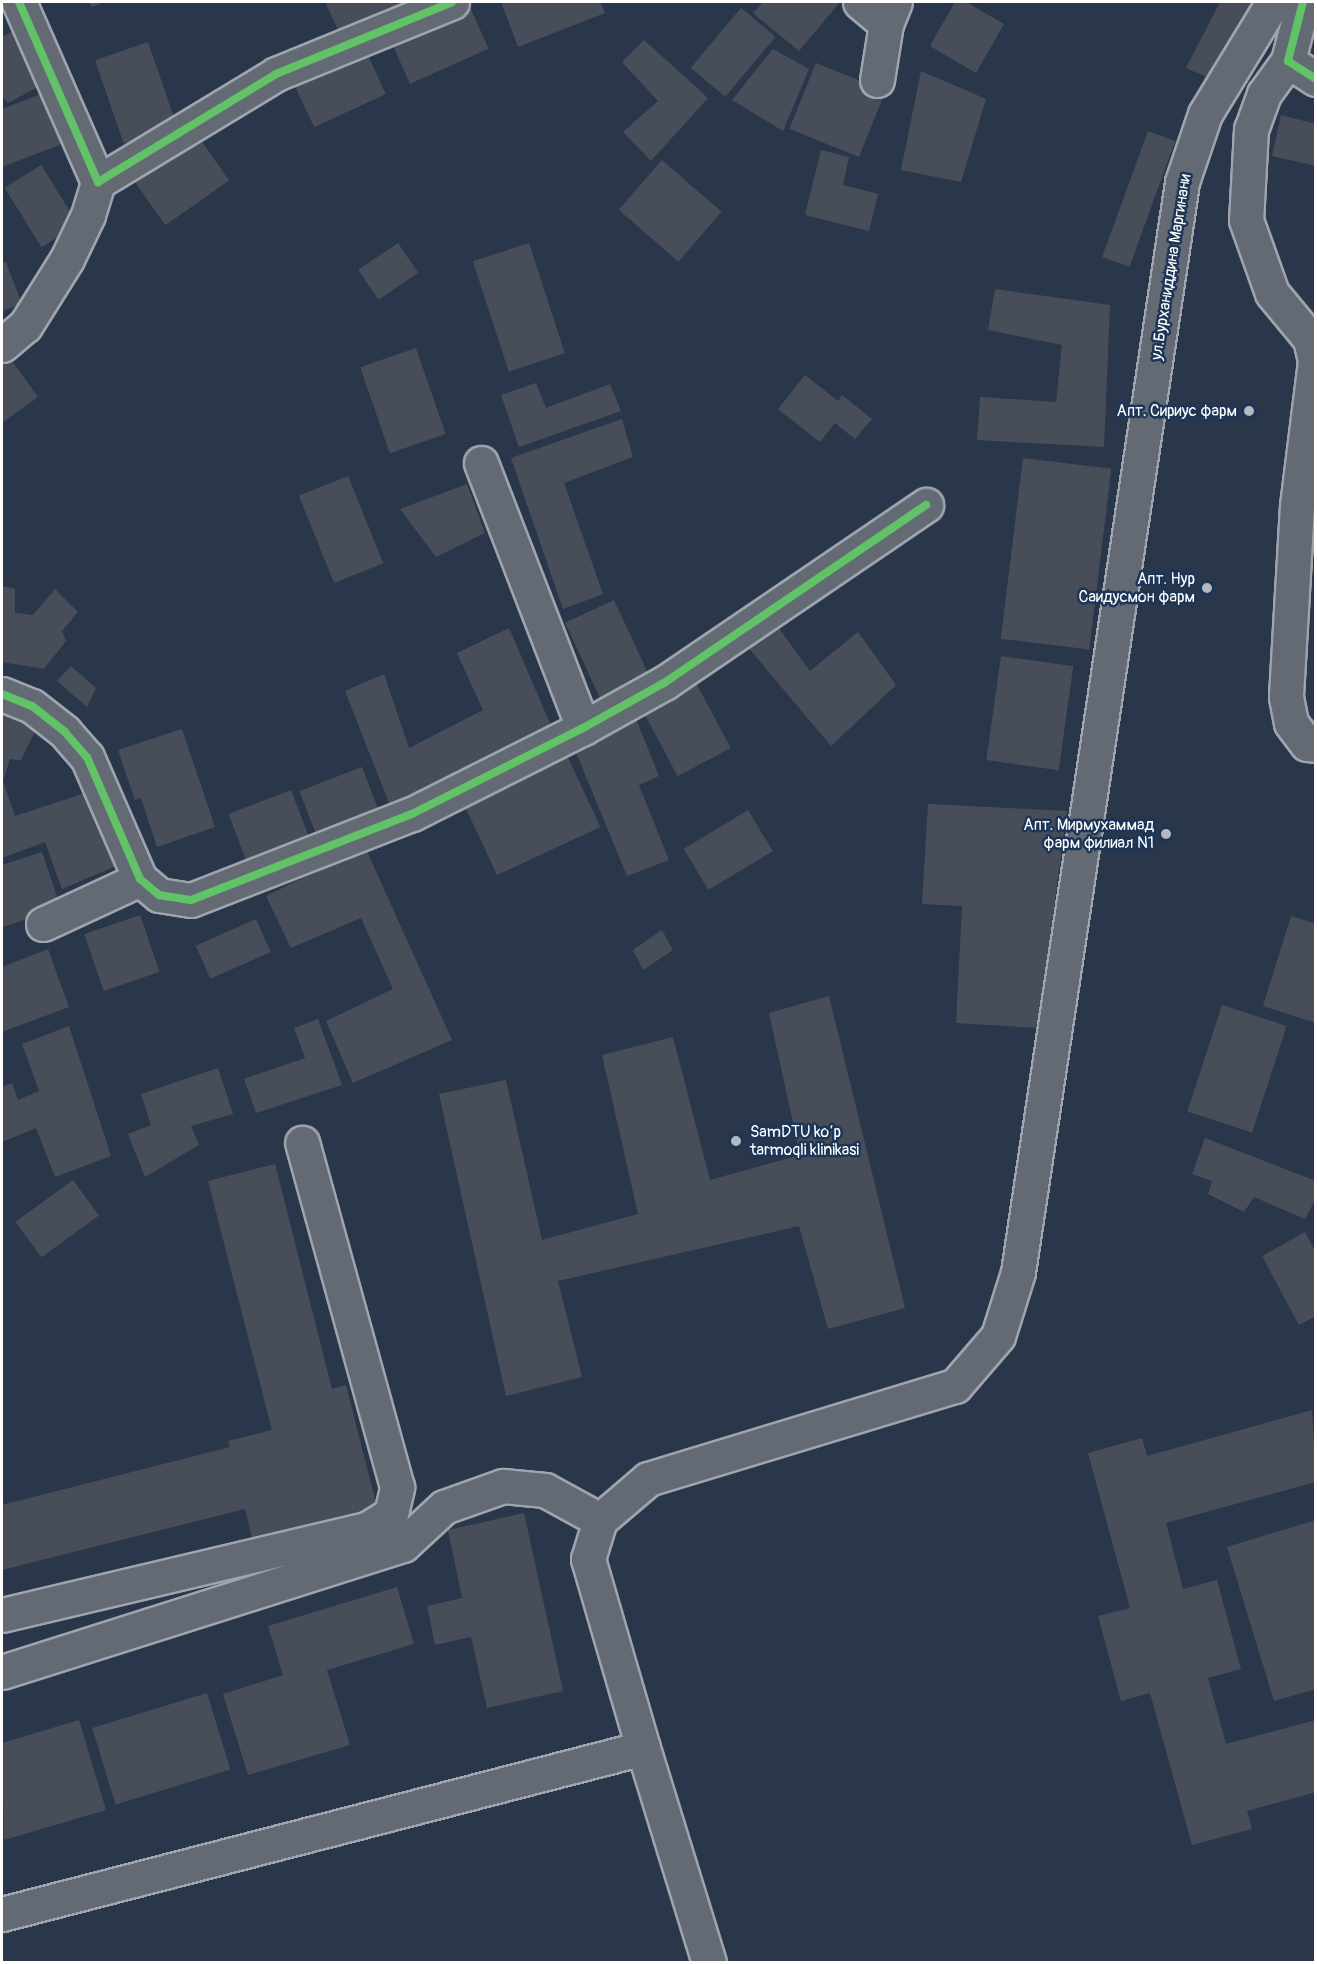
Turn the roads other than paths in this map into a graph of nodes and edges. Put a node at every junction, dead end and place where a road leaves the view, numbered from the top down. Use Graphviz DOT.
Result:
graph roads {
  1 [pos="18,2"];
  2 [pos="452,2"];
  3 [pos="861,2"];
  4 [pos="1273,2"];
  5 [pos="1303,2"];
  6 [pos="891,13"];
  7 [pos="1288,61"];
  8 [pos="1316,79"];
  9 [pos="877,80"];
  10 [pos="98,182"];
  11 [pos="2,345"];
  12 [pos="1312,410"];
  13 [pos="482,463"];
  14 [pos="926,505"];
  15 [pos="2,694"];
  16 [pos="583,728"];
  17 [pos="1316,745"];
  18 [pos="140,879"];
  19 [pos="43,924"];
  20 [pos="302,1143"];
  21 [pos="600,1520"];
  22 [pos="2,1615"];
  23 [pos="2,1672"];
  24 [pos="643,1748"];
  25 [pos="2,1914"];
  26 [pos="709,1962"];
  1 -- 10 [label="street"];
  2 -- 10 [label="street"];
  3 -- 6 [label="street"];
  4 -- 21 [label="street, ул.Бурханиддина Маргинани"];
  5 -- 7 [label="street"];
  6 -- 9 [label="street"];
  7 -- 8 [label="street"];
  7 -- 12 [label="street"];
  10 -- 11 [label="street"];
  12 -- 17 [label="street"];
  13 -- 16 [label="street"];
  14 -- 16 [label="street"];
  15 -- 18 [label="street"];
  16 -- 18 [label="street"];
  18 -- 19 [label="street"];
  20 -- 22 [label="street"];
  21 -- 23 [label="street"];
  21 -- 24 [label="street"];
  24 -- 25 [label="street"];
  24 -- 26 [label="street"];
}
